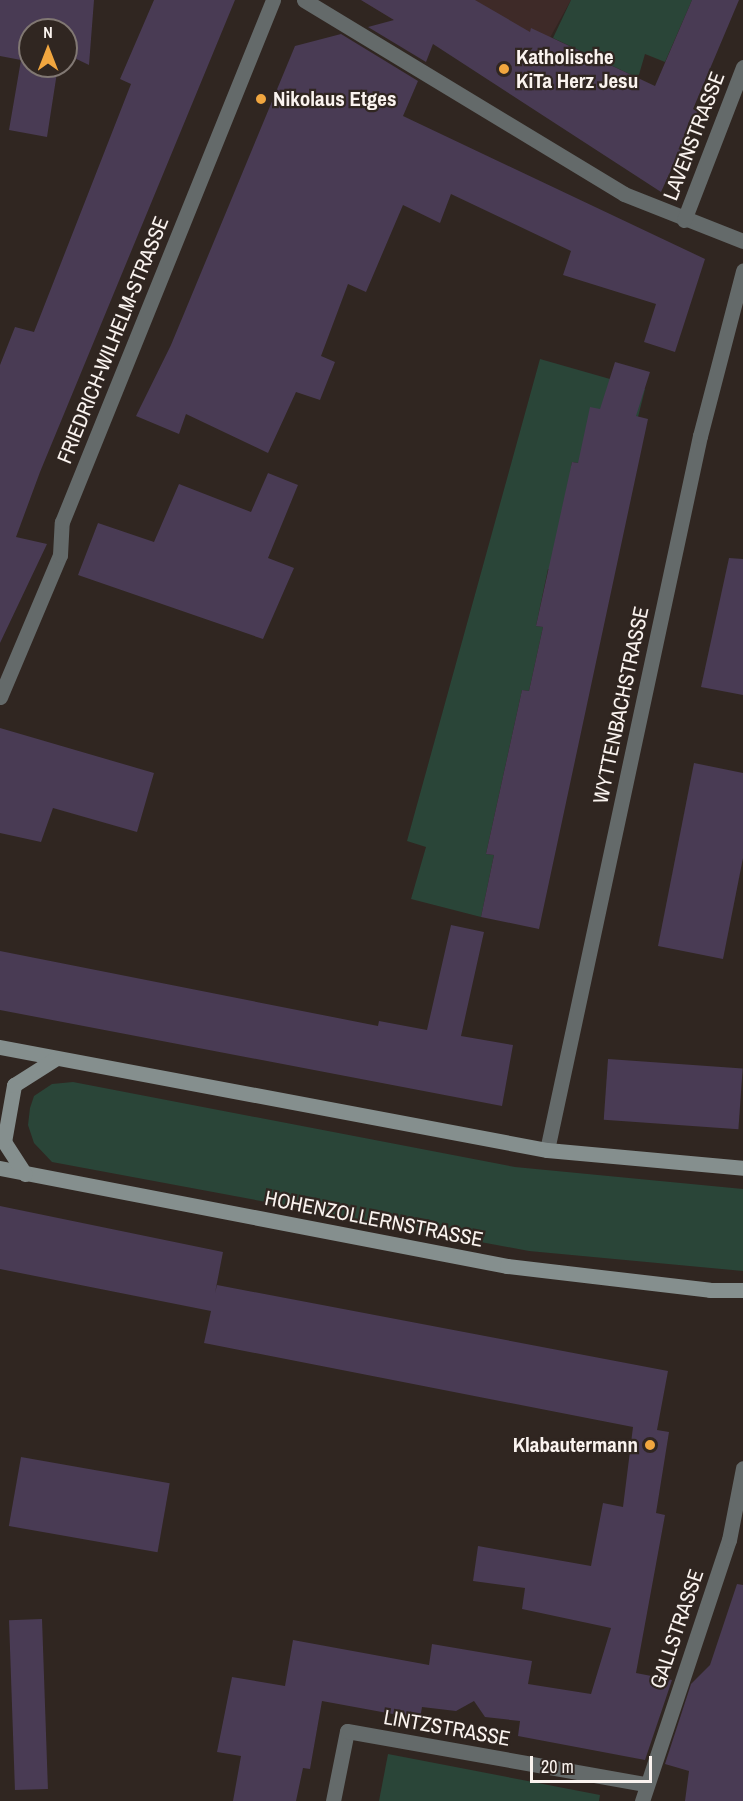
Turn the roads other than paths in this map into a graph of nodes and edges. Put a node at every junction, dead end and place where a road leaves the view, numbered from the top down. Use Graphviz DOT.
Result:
graph roads {
  1 [pos="273,0"];
  2 [pos="304,0"];
  3 [pos="743,67"];
  4 [pos="684,220"];
  5 [pos="743,241"];
  6 [pos="743,271"];
  7 [pos="0,697"];
  8 [pos="0,1047"];
  9 [pos="55,1059"];
  10 [pos="547,1150"];
  11 [pos="0,1168"];
  12 [pos="743,1168"];
  13 [pos="25,1174"];
  14 [pos="743,1290"];
  15 [pos="743,1468"];
  16 [pos="645,1784"];
  17 [pos="333,1801"];
  18 [pos="642,1801"];
  1 -- 7 [label="street, FRIEDRICH-WILHELM-STRASSE"];
  2 -- 4 [label="street"];
  3 -- 4 [label="street, LAVENSTRASSE"];
  4 -- 5 [label="street"];
  6 -- 10 [label="street, WYTTENBACHSTRASSE"];
  8 -- 9 [label="street"];
  9 -- 10 [label="street"];
  9 -- 13 [label="street"];
  10 -- 12 [label="street"];
  11 -- 13 [label="street, HOHENZOLLERNSTRASSE"];
  13 -- 14 [label="street, HOHENZOLLERNSTRASSE"];
  15 -- 16 [label="street, GALLSTRASSE"];
  16 -- 17 [label="street, LINTZSTRASSE"];
  16 -- 18 [label="street, GALLSTRASSE"];
}
